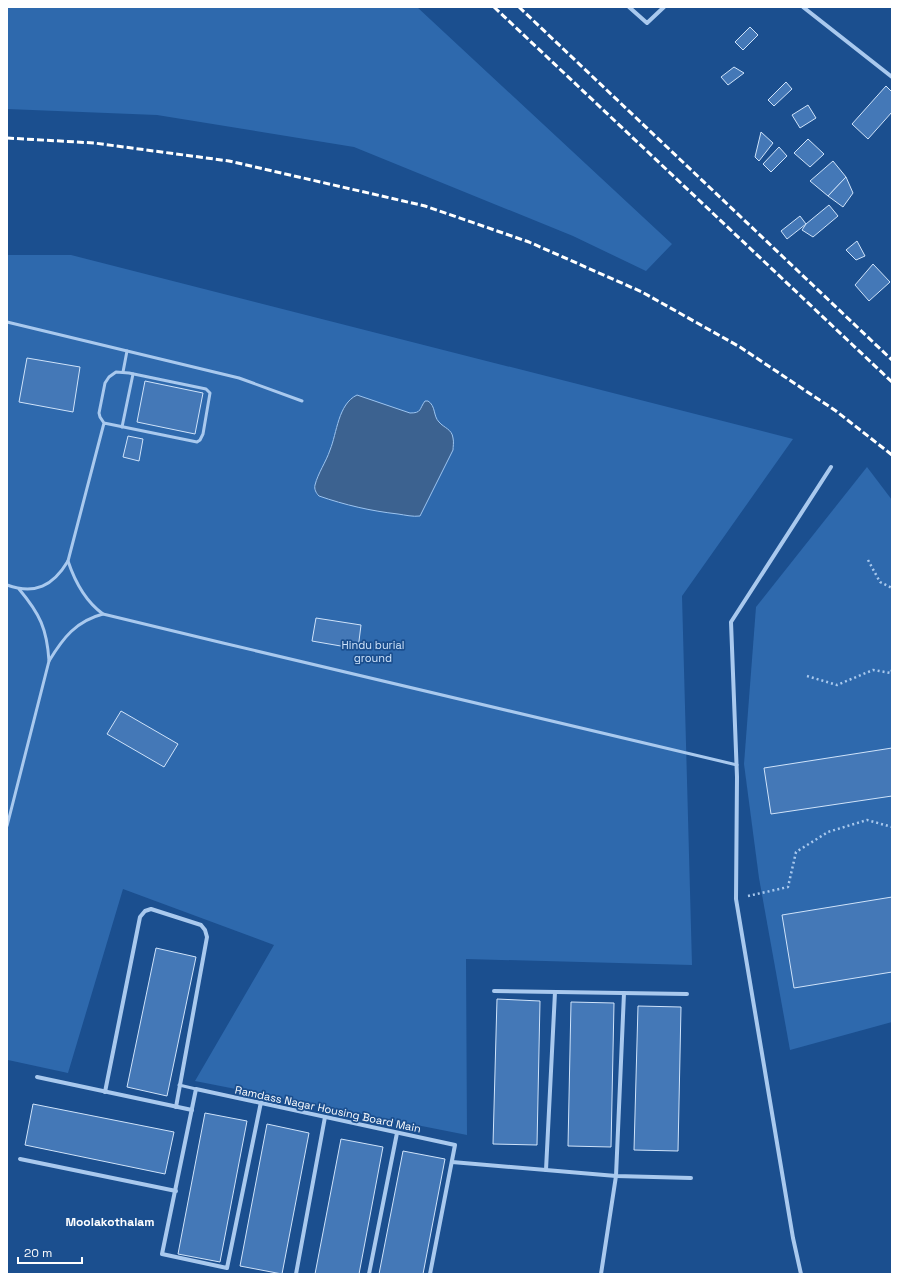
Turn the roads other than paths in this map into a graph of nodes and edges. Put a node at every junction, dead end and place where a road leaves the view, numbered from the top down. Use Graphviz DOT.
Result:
graph roads {
  1 [pos="629,7"];
  2 [pos="664,7"];
  3 [pos="803,7"];
  4 [pos="892,77"];
  5 [pos="7,322"];
  6 [pos="128,351"];
  7 [pos="123,372"];
  8 [pos="133,374"];
  9 [pos="302,400"];
  10 [pos="104,423"];
  11 [pos="122,427"];
  12 [pos="831,467"];
  13 [pos="68,561"];
  14 [pos="7,585"];
  15 [pos="19,589"];
  16 [pos="103,614"];
  17 [pos="49,661"];
  18 [pos="737,765"];
  19 [pos="7,826"];
  20 [pos="494,991"];
  21 [pos="555,992"];
  22 [pos="624,993"];
  23 [pos="687,994"];
  24 [pos="37,1077"];
  25 [pos="179,1085"];
  26 [pos="196,1090"];
  27 [pos="105,1092"];
  28 [pos="261,1102"];
  29 [pos="176,1107"];
  30 [pos="192,1110"];
  31 [pos="324,1117"];
  32 [pos="397,1133"];
  33 [pos="20,1159"];
  34 [pos="452,1162"];
  35 [pos="546,1170"];
  36 [pos="616,1176"];
  37 [pos="690,1178"];
  38 [pos="176,1191"];
  39 [pos="296,1274"];
  40 [pos="369,1274"];
  41 [pos="430,1274"];
  42 [pos="601,1274"];
  43 [pos="801,1274"];
  1 -- 2 [label="street"];
  3 -- 4 [label="street"];
  5 -- 6 [label="lane"];
  6 -- 7 [label="lane"];
  6 -- 9 [label="lane"];
  7 -- 8 [label="lane"];
  7 -- 10 [label="lane"];
  8 -- 11 [label="lane"];
  8 -- 11 [label="lane"];
  10 -- 11 [label="lane"];
  10 -- 13 [label="lane"];
  12 -- 18 [label="street"];
  13 -- 15 [label="lane"];
  13 -- 16 [label="lane"];
  14 -- 15 [label="lane"];
  15 -- 17 [label="lane"];
  16 -- 17 [label="lane"];
  16 -- 18 [label="lane"];
  17 -- 19 [label="lane"];
  18 -- 43 [label="street"];
  20 -- 21 [label="street"];
  21 -- 22 [label="street"];
  21 -- 35 [label="street"];
  22 -- 23 [label="street"];
  22 -- 36 [label="street"];
  24 -- 27 [label="street"];
  25 -- 26 [label="lane"];
  25 -- 27 [label="street"];
  25 -- 29 [label="street"];
  26 -- 28 [label="street, Ramdass Nagar Housing Board Main"];
  26 -- 30 [label="street"];
  27 -- 29 [label="street"];
  28 -- 31 [label="street, Ramdass Nagar Housing Board Main"];
  28 -- 38 [label="street"];
  29 -- 30 [label="street"];
  30 -- 38 [label="street"];
  31 -- 32 [label="street, Ramdass Nagar Housing Board Main"];
  31 -- 39 [label="street"];
  32 -- 34 [label="street, Ramdass Nagar Housing Board Main"];
  32 -- 40 [label="street"];
  33 -- 38 [label="street"];
  34 -- 35 [label="street"];
  34 -- 41 [label="street"];
  35 -- 36 [label="street"];
  36 -- 37 [label="street"];
  36 -- 42 [label="street"];
}
